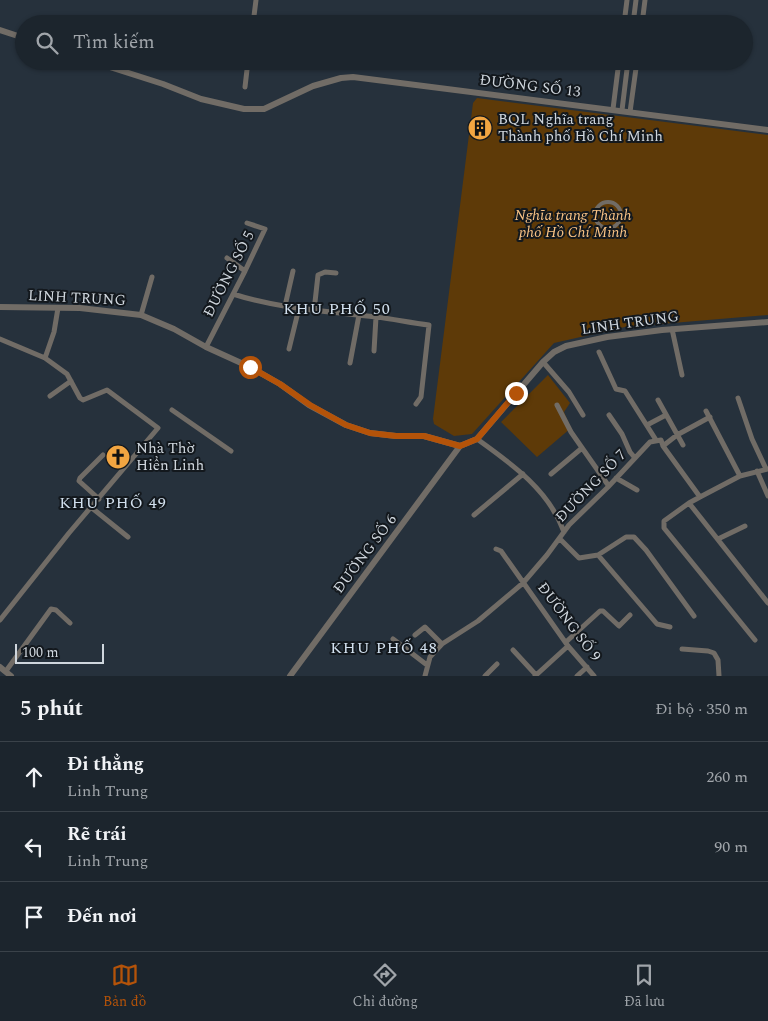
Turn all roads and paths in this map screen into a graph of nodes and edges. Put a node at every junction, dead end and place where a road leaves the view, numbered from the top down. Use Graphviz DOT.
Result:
graph roads {
  1 [pos="256,0"];
  2 [pos="627,0"];
  3 [pos="636,0"];
  4 [pos="645,0"];
  5 [pos="254,15"];
  6 [pos="625,15"];
  7 [pos="634,15"];
  8 [pos="643,15"];
  9 [pos="0,30"];
  10 [pos="15,35"];
  11 [pos="119,70"];
  12 [pos="247,70"];
  13 [pos="618,70"];
  14 [pos="627,70"];
  15 [pos="636,70"];
  16 [pos="245,87"];
  17 [pos="613,109"];
  18 [pos="622,110"];
  19 [pos="630,112"];
  20 [pos="768,130"];
  21 [pos="597,208"];
  22 [pos="247,223"];
  23 [pos="227,258"];
  24 [pos="245,271"];
  25 [pos="293,271"];
  26 [pos="336,273"];
  27 [pos="152,277"];
  28 [pos="233,294"];
  29 [pos="285,306"];
  30 [pos="0,307"];
  31 [pos="58,308"];
  32 [pos="299,308"];
  33 [pos="314,311"];
  34 [pos="141,315"];
  35 [pos="359,315"];
  36 [pos="376,317"];
  37 [pos="768,322"];
  38 [pos="672,329"];
  39 [pos="0,339"];
  40 [pos="206,346"];
  41 [pos="289,349"];
  42 [pos="374,351"];
  43 [pos="599,352"];
  44 [pos="45,358"];
  45 [pos="543,362"];
  46 [pos="350,363"];
  47 [pos="682,376"];
  48 [pos="71,381"];
  49 [pos="50,396"];
  50 [pos="738,398"];
  51 [pos="658,400"];
  52 [pos="416,404"];
  53 [pos="557,404"];
  54 [pos="172,410"];
  55 [pos="706,411"];
  56 [pos="583,415"];
  57 [pos="608,415"];
  58 [pos="666,415"];
  59 [pos="710,417"];
  60 [pos="647,425"];
  61 [pos="677,435"];
  62 [pos="477,439"];
  63 [pos="656,440"];
  64 [pos="460,446"];
  65 [pos="663,446"];
  66 [pos="683,446"];
  67 [pos="582,448"];
  68 [pos="231,451"];
  69 [pos="103,455"];
  70 [pos="635,458"];
  71 [pos="767,469"];
  72 [pos="758,471"];
  73 [pos="522,474"];
  74 [pos="551,474"];
  75 [pos="740,476"];
  76 [pos="616,478"];
  77 [pos="608,485"];
  78 [pos="637,490"];
  79 [pos="768,496"];
  80 [pos="700,497"];
  81 [pos="99,499"];
  82 [pos="689,503"];
  83 [pos="92,508"];
  84 [pos="474,515"];
  85 [pos="745,526"];
  86 [pos="564,532"];
  87 [pos="128,537"];
  88 [pos="560,539"];
  89 [pos="718,539"];
  90 [pos="496,550"];
  91 [pos="598,556"];
  92 [pos="523,583"];
  93 [pos="768,603"];
  94 [pos="630,615"];
  95 [pos="694,616"];
  96 [pos="0,620"];
  97 [pos="70,622"];
  98 [pos="670,627"];
  99 [pos="415,635"];
  100 [pos="392,639"];
  101 [pos="755,640"];
  102 [pos="442,644"];
  103 [pos="567,644"];
  104 [pos="682,649"];
  105 [pos="513,650"];
  106 [pos="498,664"];
  107 [pos="427,665"];
  108 [pos="587,667"];
  109 [pos="6,671"];
  110 [pos="535,675"];
  111 [pos="290,676"];
  112 [pos="426,676"];
  113 [pos="485,676"];
  114 [pos="577,676"];
  115 [pos="594,676"];
  116 [pos="719,676"];
  1 -- 5 [label="street"];
  2 -- 6 [label="street"];
  3 -- 7 [label="street"];
  4 -- 8 [label="street"];
  9 -- 10 [label="street"];
  11 -- 17 [label="street, ĐƯỜNG SỐ 13"];
  12 -- 16 [label="street"];
  13 -- 17 [label="street"];
  14 -- 18 [label="street"];
  15 -- 19 [label="street"];
  17 -- 18 [label="street, ĐƯỜNG SỐ 13"];
  18 -- 19 [label="street, ĐƯỜNG SỐ 13"];
  19 -- 20 [label="street, ĐƯỜNG SỐ 13"];
  21 -- 21 [label="street"];
  22 -- 24 [label="street, ĐƯỜNG SỐ 5"];
  23 -- 24 [label="street"];
  24 -- 28 [label="street, ĐƯỜNG SỐ 5"];
  25 -- 29 [label="street"];
  26 -- 33 [label="street"];
  27 -- 34 [label="street"];
  28 -- 29 [label="street"];
  28 -- 40 [label="street, ĐƯỜNG SỐ 5"];
  29 -- 32 [label="street"];
  30 -- 31 [label="street, LINH TRUNG"];
  31 -- 34 [label="street, LINH TRUNG"];
  31 -- 44 [label="street"];
  32 -- 33 [label="street"];
  32 -- 41 [label="street"];
  33 -- 35 [label="street"];
  34 -- 40 [label="street, LINH TRUNG"];
  35 -- 36 [label="street"];
  35 -- 46 [label="street"];
  36 -- 42 [label="street"];
  36 -- 52 [label="street"];
  37 -- 38 [label="street, LINH TRUNG"];
  38 -- 45 [label="street, LINH TRUNG"];
  38 -- 47 [label="street"];
  39 -- 44 [label="street"];
  40 -- 64 [label="street, LINH TRUNG"];
  43 -- 60 [label="street"];
  44 -- 48 [label="street"];
  45 -- 56 [label="street"];
  45 -- 62 [label="street, LINH TRUNG"];
  48 -- 49 [label="street"];
  48 -- 81 [label="street"];
  50 -- 71 [label="street"];
  51 -- 58 [label="street"];
  53 -- 67 [label="street"];
  54 -- 68 [label="street"];
  55 -- 59 [label="street"];
  57 -- 70 [label="street"];
  58 -- 60 [label="street"];
  58 -- 61 [label="street"];
  59 -- 61 [label="street"];
  59 -- 75 [label="street"];
  60 -- 63 [label="street"];
  61 -- 65 [label="street"];
  61 -- 66 [label="street"];
  62 -- 64 [label="street, LINH TRUNG"];
  62 -- 73 [label="street"];
  63 -- 65 [label="street"];
  63 -- 70 [label="street, ĐƯỜNG SỐ 7"];
  64 -- 111 [label="street, ĐƯỜNG SỐ 6"];
  65 -- 80 [label="street"];
  67 -- 74 [label="street"];
  67 -- 77 [label="street"];
  69 -- 81 [label="street"];
  70 -- 76 [label="street, ĐƯỜNG SỐ 7"];
  71 -- 72 [label="street"];
  72 -- 75 [label="street"];
  72 -- 79 [label="street"];
  73 -- 84 [label="street"];
  73 -- 86 [label="street"];
  75 -- 80 [label="street"];
  76 -- 77 [label="street, ĐƯỜNG SỐ 7"];
  76 -- 78 [label="street"];
  77 -- 86 [label="street, ĐƯỜNG SỐ 7"];
  80 -- 82 [label="street"];
  81 -- 83 [label="street"];
  82 -- 89 [label="street"];
  82 -- 101 [label="street"];
  83 -- 87 [label="street"];
  83 -- 96 [label="street"];
  85 -- 89 [label="street"];
  86 -- 88 [label="street, ĐƯỜNG SỐ 7"];
  88 -- 91 [label="street"];
  88 -- 92 [label="street, ĐƯỜNG SỐ 7"];
  89 -- 93 [label="street"];
  90 -- 92 [label="street, ĐƯỜNG SỐ 9"];
  91 -- 95 [label="street"];
  91 -- 98 [label="street"];
  92 -- 102 [label="street, ĐƯỜNG SỐ 7"];
  92 -- 103 [label="street, ĐƯỜNG SỐ 9"];
  94 -- 103 [label="street"];
  97 -- 109 [label="street"];
  99 -- 102 [label="street"];
  100 -- 107 [label="street"];
  102 -- 107 [label="street, ĐƯỜNG SỐ 7"];
  103 -- 108 [label="street, ĐƯỜNG SỐ 9"];
  103 -- 110 [label="street"];
  104 -- 116 [label="street"];
  105 -- 110 [label="street"];
  106 -- 113 [label="street"];
  107 -- 112 [label="street, ĐƯỜNG SỐ 7"];
  108 -- 114 [label="street"];
  108 -- 115 [label="street, ĐƯỜNG SỐ 9"];
}
